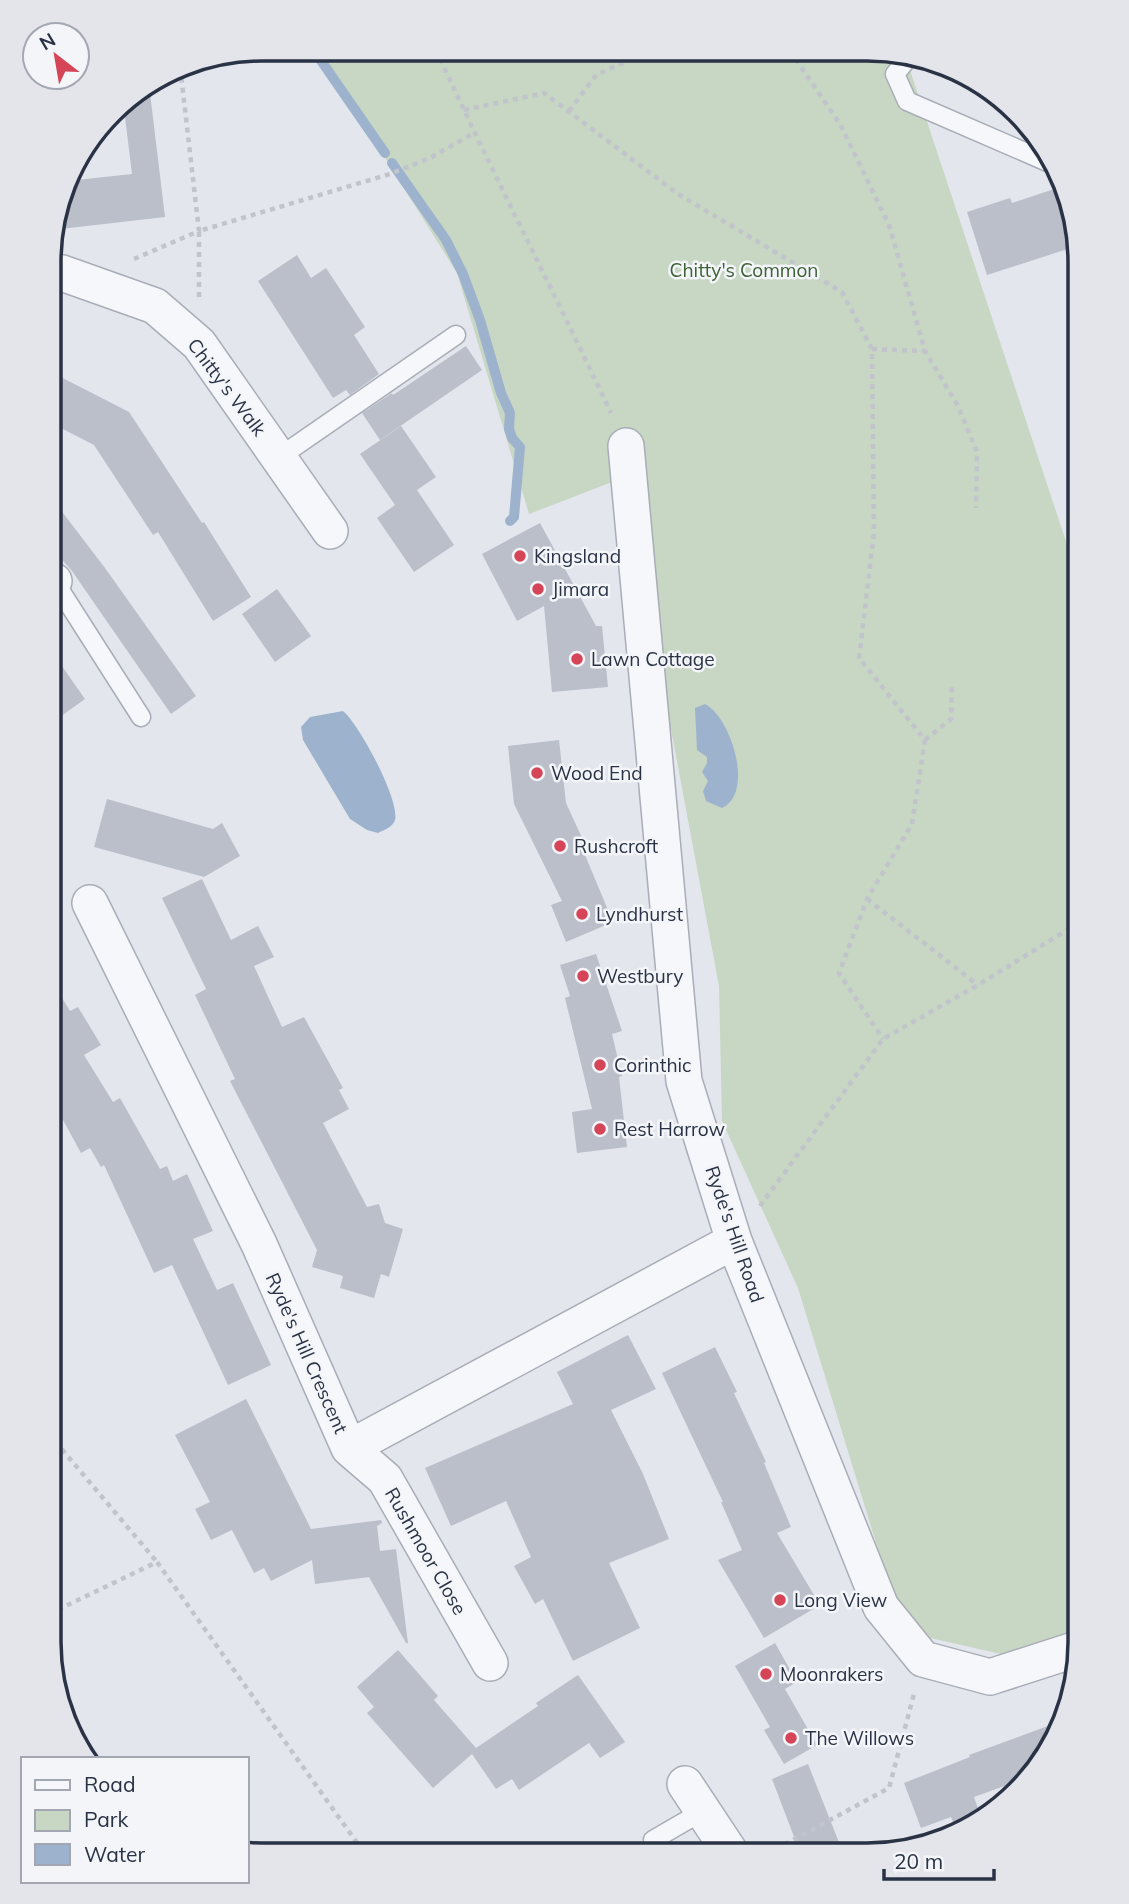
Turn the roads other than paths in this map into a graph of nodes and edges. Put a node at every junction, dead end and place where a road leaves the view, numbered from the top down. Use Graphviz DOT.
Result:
graph roads {
  1 [pos="903,65"];
  2 [pos="1038,158"];
  3 [pos="67,277"];
  4 [pos="456,335"];
  5 [pos="626,446"];
  6 [pos="278,457"];
  7 [pos="330,531"];
  8 [pos="61,594"];
  9 [pos="141,717"];
  10 [pos="90,903"];
  11 [pos="734,1241"];
  12 [pos="349,1448"];
  13 [pos="1067,1652"];
  14 [pos="490,1663"];
  15 [pos="694,1797"];
  16 [pos="653,1840"];
  17 [pos="724,1843"];
  1 -- 2 [label="lane"];
  3 -- 6 [label="street, Chitty's Walk"];
  4 -- 6 [label="lane"];
  5 -- 11 [label="street, Ryde's Hill Road"];
  6 -- 7 [label="street, Chitty's Walk"];
  8 -- 9 [label="lane"];
  10 -- 12 [label="street, Ryde's Hill Crescent"];
  11 -- 12 [label="street, Ryde's Hill Crescent"];
  11 -- 13 [label="street, Ryde's Hill Road"];
  12 -- 14 [label="street, Rushmoor Close"];
  15 -- 16 [label="lane"];
  15 -- 17 [label="street"];
}
